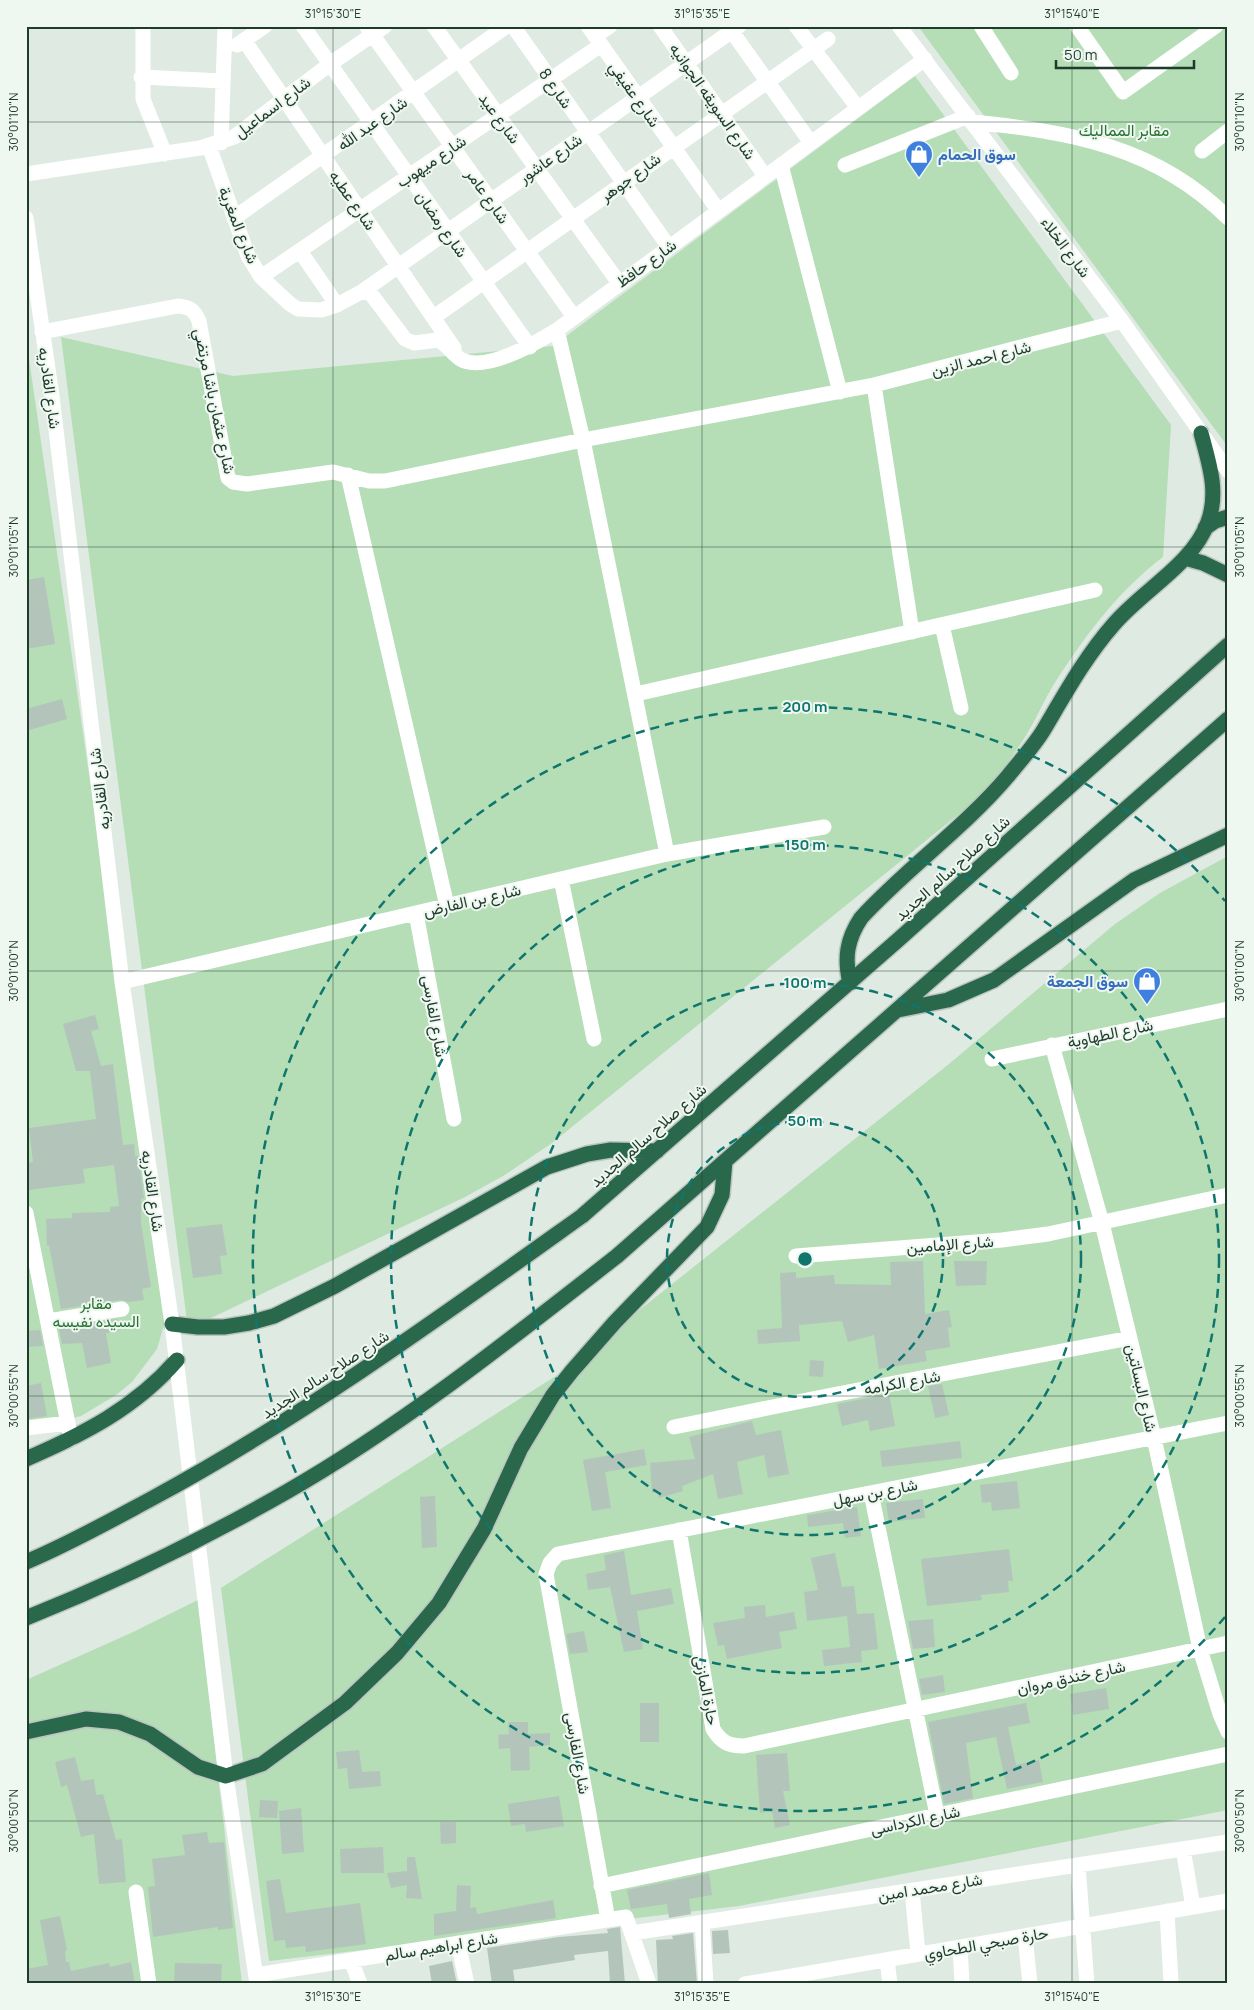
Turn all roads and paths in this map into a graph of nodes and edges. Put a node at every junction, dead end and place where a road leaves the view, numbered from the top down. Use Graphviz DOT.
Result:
graph roads {
  1 [pos="142,26"];
  2 [pos="225,26"];
  3 [pos="265,26"];
  4 [pos="303,26"];
  5 [pos="434,26"];
  6 [pos="508,26"];
  7 [pos="513,26"];
  8 [pos="610,26"];
  9 [pos="660,26"];
  10 [pos="796,26"];
  11 [pos="899,26"];
  12 [pos="981,26"];
  13 [pos="1077,26"];
  14 [pos="1216,26"];
  15 [pos="733,28"];
  16 [pos="375,29"];
  17 [pos="595,36"];
  18 [pos="828,39"];
  19 [pos="244,40"];
  20 [pos="813,50"];
  21 [pos="224,54"];
  22 [pos="925,59"];
  23 [pos="459,61"];
  24 [pos="686,63"];
  25 [pos="330,64"];
  26 [pos="1011,73"];
  27 [pos="141,77"];
  28 [pos="551,80"];
  29 [pos="223,81"];
  30 [pos="767,81"];
  31 [pos="414,92"];
  32 [pos="638,97"];
  33 [pos="284,99"];
  34 [pos="858,108"];
  35 [pos="720,113"];
  36 [pos="498,115"];
  37 [pos="970,119"];
  38 [pos="371,123"];
  39 [pos="1228,131"];
  40 [pos="587,132"];
  41 [pos="811,143"];
  42 [pos="215,144"];
  43 [pos="453,146"];
  44 [pos="673,147"];
  45 [pos="1202,151"];
  46 [pos="165,154"];
  47 [pos="323,157"];
  48 [pos="780,165"];
  49 [pos="845,165"];
  50 [pos="536,168"];
  51 [pos="26,174"];
  52 [pos="409,176"];
  53 [pos="765,176"];
  54 [pos="623,182"];
  55 [pos="491,200"];
  56 [pos="360,210"];
  57 [pos="718,210"];
  58 [pos="26,218"];
  59 [pos="234,218"];
  60 [pos="572,218"];
  61 [pos="1228,218"];
  62 [pos="447,230"];
  63 [pos="668,247"];
  64 [pos="300,250"];
  65 [pos="527,250"];
  66 [pos="398,265"];
  67 [pos="262,277"];
  68 [pos="483,282"];
  69 [pos="619,283"];
  70 [pos="363,291"];
  71 [pos="337,305"];
  72 [pos="434,317"];
  73 [pos="574,317"];
  74 [pos="1122,321"];
  75 [pos="557,330"];
  76 [pos="42,332"];
  77 [pos="530,348"];
  78 [pos="462,360"];
  79 [pos="874,385"];
  80 [pos="840,392"];
  81 [pos="1201,433"];
  82 [pos="583,440"];
  83 [pos="1228,471"];
  84 [pos="348,475"];
  85 [pos="247,484"];
  86 [pos="1228,517"];
  87 [pos="1205,528"];
  88 [pos="1185,558"];
  89 [pos="1228,575"];
  90 [pos="1096,590"];
  91 [pos="942,625"];
  92 [pos="912,632"];
  93 [pos="1228,645"];
  94 [pos="636,694"];
  95 [pos="961,708"];
  96 [pos="1228,719"];
  97 [pos="824,827"];
  98 [pos="1228,835"];
  99 [pos="668,854"];
  100 [pos="561,879"];
  101 [pos="447,906"];
  102 [pos="416,913"];
  103 [pos="122,982"];
  104 [pos="850,983"];
  105 [pos="1228,1009"];
  106 [pos="898,1010"];
  107 [pos="594,1039"];
  108 [pos="1052,1045"];
  109 [pos="992,1059"];
  110 [pos="454,1119"];
  111 [pos="657,1151"];
  112 [pos="725,1160"];
  113 [pos="1228,1195"];
  114 [pos="26,1213"];
  115 [pos="1102,1223"];
  116 [pos="796,1256"];
  117 [pos="122,1309"];
  118 [pos="48,1321"];
  119 [pos="172,1324"];
  120 [pos="1130,1338"];
  121 [pos="177,1360"];
  122 [pos="68,1424"];
  123 [pos="1228,1424"];
  124 [pos="674,1427"];
  125 [pos="26,1428"];
  126 [pos="1154,1438"];
  127 [pos="71,1439"];
  128 [pos="26,1459"];
  129 [pos="871,1492"];
  130 [pos="679,1530"];
  131 [pos="26,1562"];
  132 [pos="548,1586"];
  133 [pos="26,1618"];
  134 [pos="1228,1643"];
  135 [pos="1200,1649"];
  136 [pos="914,1711"];
  137 [pos="1224,1713"];
  138 [pos="26,1732"];
  139 [pos="1228,1732"];
  140 [pos="1228,1754"];
  141 [pos="226,1776"];
  142 [pos="937,1815"];
  143 [pos="1228,1842"];
  144 [pos="1183,1849"];
  145 [pos="1078,1865"];
  146 [pos="602,1886"];
  147 [pos="912,1890"];
  148 [pos="136,1892"];
  149 [pos="1228,1901"];
  150 [pos="1193,1907"];
  151 [pos="1167,1911"];
  152 [pos="608,1920"];
  153 [pos="702,1922"];
  154 [pos="1083,1926"];
  155 [pos="632,1933"];
  156 [pos="1025,1936"];
  157 [pos="458,1943"];
  158 [pos="960,1947"];
  159 [pos="918,1954"];
  160 [pos="351,1960"];
  161 [pos="887,1960"];
  162 [pos="256,1979"];
  163 [pos="784,1980"];
  164 [pos="149,1984"];
  165 [pos="360,1984"];
  166 [pos="467,1984"];
  167 [pos="649,1984"];
  168 [pos="706,1984"];
  169 [pos="745,1984"];
  170 [pos="890,1984"];
  171 [pos="962,1984"];
  172 [pos="1030,1984"];
  173 [pos="1087,1984"];
  174 [pos="1171,1984"];
  1 -- 27 [label="street"];
  2 -- 21 [label="street"];
  3 -- 19 [label="street"];
  4 -- 25 [label="street, شارع رمضان"];
  5 -- 23 [label="street, شارع عيد"];
  6 -- 23 [label="street, شارع عبد الله"];
  7 -- 28 [label="street, شارع 8"];
  8 -- 17 [label="street, شارع ميهوب"];
  9 -- 24 [label="street, شارع السويقه الجوانيه"];
  10 -- 20 [label="street"];
  11 -- 22 [label="street, شارع الخلاء"];
  12 -- 26 [label="street"];
  13 -- 14 [label="street"];
  15 -- 24 [label="street, شارع عاشور"];
  15 -- 30 [label="street"];
  16 -- 25 [label="street, شارع اسماعيل"];
  16 -- 31 [label="street, شارع عامر"];
  17 -- 28 [label="street, شارع ميهوب"];
  17 -- 32 [label="street, شارع عفيفي"];
  18 -- 20 [label="street, شارع جوهر"];
  19 -- 21 [label="street"];
  19 -- 33 [label="street, شارع عطيه"];
  20 -- 30 [label="street, شارع جوهر"];
  20 -- 34 [label="street"];
  21 -- 29 [label="street"];
  22 -- 34 [label="street, شارع حافظ"];
  22 -- 37 [label="street, شارع الخلاء"];
  23 -- 31 [label="street, شارع عبد الله"];
  23 -- 36 [label="street, شارع عيد"];
  24 -- 32 [label="street, شارع عاشور"];
  24 -- 35 [label="street, شارع السويقه الجوانيه"];
  25 -- 33 [label="street, شارع اسماعيل"];
  25 -- 38 [label="street, شارع رمضان"];
  27 -- 29 [label="street"];
  27 -- 46 [label="street"];
  28 -- 36 [label="street, شارع ميهوب"];
  28 -- 40 [label="street, شارع 8"];
  29 -- 42 [label="street"];
  30 -- 35 [label="street, شارع جوهر"];
  30 -- 41 [label="street"];
  31 -- 38 [label="street, شارع عبد الله"];
  31 -- 43 [label="street, شارع عامر"];
  32 -- 40 [label="street, شارع عاشور"];
  32 -- 44 [label="street, شارع عفيفي"];
  33 -- 42 [label="street, شارع اسماعيل"];
  33 -- 47 [label="street, شارع عطيه"];
  34 -- 41 [label="street, شارع حافظ"];
  35 -- 44 [label="street, شارع جوهر"];
  35 -- 53 [label="street, شارع السويقه الجوانيه"];
  36 -- 43 [label="street, شارع ميهوب"];
  36 -- 50 [label="street, شارع عيد"];
  37 -- 49 [label="street"];
  37 -- 61 [label="street"];
  37 -- 74 [label="street, شارع الخلاء"];
  38 -- 47 [label="street, شارع عبد الله"];
  38 -- 52 [label="street, شارع رمضان"];
  39 -- 45 [label="street"];
  40 -- 50 [label="street, شارع عاشور"];
  40 -- 54 [label="street, شارع 8"];
  41 -- 48 [label="street, شارع حافظ"];
  42 -- 46 [label="street, شارع اسماعيل"];
  42 -- 59 [label="street, شارع المغرية"];
  43 -- 52 [label="street, شارع ميهوب"];
  43 -- 55 [label="street, شارع عامر"];
  44 -- 54 [label="street, شارع جوهر"];
  44 -- 57 [label="street, شارع عفيفي"];
  46 -- 51 [label="street, شارع اسماعيل"];
  47 -- 56 [label="street, شارع عطيه"];
  47 -- 59 [label="street, شارع عبد الله"];
  48 -- 53 [label="street, شارع حافظ"];
  48 -- 80 [label="street"];
  50 -- 55 [label="street, شارع عاشور"];
  50 -- 60 [label="street, شارع عيد"];
  52 -- 56 [label="street, شارع ميهوب"];
  52 -- 62 [label="street, شارع رمضان"];
  53 -- 57 [label="street, شارع حافظ"];
  54 -- 60 [label="street, شارع جوهر"];
  54 -- 63 [label="street, شارع 8"];
  55 -- 62 [label="street, شارع عاشور"];
  55 -- 65 [label="street, شارع عامر"];
  56 -- 64 [label="street, شارع ميهوب"];
  56 -- 66 [label="street, شارع عطيه"];
  57 -- 63 [label="street, شارع حافظ"];
  58 -- 76 [label="street, شارع القادريه"];
  59 -- 67 [label="street, شارع المغرية"];
  60 -- 65 [label="street, شارع جوهر"];
  60 -- 69 [label="street, شارع عيد"];
  62 -- 66 [label="street, شارع عاشور"];
  62 -- 68 [label="street, شارع رمضان"];
  63 -- 69 [label="street, شارع حافظ"];
  64 -- 67 [label="street, شارع ميهوب"];
  64 -- 71 [label="street"];
  65 -- 68 [label="street, شارع جوهر"];
  65 -- 73 [label="street, شارع عامر"];
  66 -- 70 [label="street, شارع عاشور"];
  66 -- 72 [label="street, شارع عطيه"];
  67 -- 71 [label="street, شارع المغرية"];
  68 -- 72 [label="street, شارع جوهر"];
  68 -- 77 [label="street, شارع رمضان"];
  69 -- 73 [label="street, شارع حافظ"];
  70 -- 71 [label="street, شارع المغرية"];
  70 -- 78 [label="street"];
  72 -- 78 [label="street, شارع عطيه"];
  73 -- 75 [label="street, شارع حافظ"];
  74 -- 79 [label="street, شارع احمد الزين"];
  74 -- 81 [label="street, شارع الخلاء"];
  75 -- 77 [label="street, شارع حافظ"];
  75 -- 82 [label="street"];
  76 -- 85 [label="street, شارع عثمان باشا مرتضي"];
  76 -- 103 [label="street, شارع القادريه"];
  77 -- 78 [label="street, شارع حافظ"];
  79 -- 80 [label="street, شارع احمد الزين"];
  79 -- 92 [label="street"];
  80 -- 82 [label="street, شارع احمد الزين"];
  81 -- 83 [label="street, شارع الخلاء"];
  81 -- 87 [label="highway"];
  82 -- 84 [label="street, شارع احمد الزين"];
  82 -- 94 [label="street"];
  84 -- 85 [label="street, شارع احمد الزين"];
  84 -- 101 [label="street"];
  86 -- 87 [label="highway"];
  87 -- 88 [label="highway"];
  88 -- 89 [label="highway"];
  88 -- 104 [label="highway"];
  90 -- 91 [label="street"];
  91 -- 92 [label="street"];
  91 -- 95 [label="street"];
  92 -- 94 [label="street"];
  93 -- 104 [label="highway, شارع صلاح سالم الجديد"];
  94 -- 99 [label="street"];
  96 -- 106 [label="highway"];
  97 -- 99 [label="street, شارع بن الفارض"];
  98 -- 106 [label="highway"];
  99 -- 100 [label="street, شارع بن الفارض"];
  100 -- 101 [label="street, شارع بن الفارض"];
  100 -- 107 [label="street"];
  101 -- 102 [label="street, شارع بن الفارض"];
  102 -- 103 [label="street, شارع بن الفارض"];
  102 -- 110 [label="street, شارع الفارسى"];
  103 -- 119 [label="street, شارع القادريه"];
  104 -- 111 [label="highway, شارع صلاح سالم الجديد"];
  105 -- 108 [label="street, شارع الطهاوية"];
  106 -- 112 [label="highway"];
  108 -- 109 [label="street, شارع الطهاوية"];
  108 -- 115 [label="street, شارع البساتين"];
  111 -- 119 [label="highway"];
  111 -- 131 [label="highway, شارع صلاح سالم الجديد, bridge"];
  112 -- 133 [label="highway, bridge"];
  112 -- 141 [label="highway"];
  113 -- 115 [label="street, شارع الإمامين"];
  114 -- 118 [label="street"];
  115 -- 116 [label="street, شارع الإمامين"];
  115 -- 120 [label="street, شارع البساتين"];
  117 -- 118 [label="street"];
  118 -- 122 [label="street"];
  119 -- 121 [label="street, شارع القادريه"];
  120 -- 124 [label="street, شارع الكرامه"];
  120 -- 126 [label="street, شارع البساتين"];
  121 -- 127 [label="highway"];
  121 -- 141 [label="street, شارع القادريه"];
  122 -- 125 [label="street"];
  122 -- 127 [label="street"];
  123 -- 126 [label="street, شارع بن سهل"];
  126 -- 129 [label="street, شارع بن سهل"];
  126 -- 135 [label="street, شارع البساتين"];
  127 -- 128 [label="highway"];
  129 -- 130 [label="street, شارع بن سهل"];
  129 -- 136 [label="street"];
  130 -- 132 [label="street, شارع بن سهل"];
  130 -- 136 [label="street, حارة المازنى"];
  132 -- 146 [label="street, شارع الفارسى"];
  134 -- 135 [label="street, شارع خندق مروان"];
  135 -- 136 [label="street, شارع خندق مروان"];
  135 -- 137 [label="street, شارع البساتين"];
  136 -- 142 [label="street"];
  137 -- 139 [label="street, شارع البساتين"];
  138 -- 141 [label="highway"];
  140 -- 142 [label="street, شارع الكرداسى"];
  141 -- 162 [label="street, شارع القادريه"];
  142 -- 146 [label="street, شارع الكرداسى"];
  143 -- 144 [label="street, شارع محمد امين"];
  144 -- 145 [label="street, شارع محمد امين"];
  144 -- 150 [label="street"];
  145 -- 147 [label="street, شارع محمد امين"];
  145 -- 154 [label="street"];
  146 -- 152 [label="street, شارع الفارسى"];
  147 -- 153 [label="street, شارع محمد امين"];
  147 -- 159 [label="street"];
  148 -- 164 [label="street"];
  149 -- 150 [label="street, حارة صبحي الطحاوي"];
  150 -- 151 [label="street, حارة صبحي الطحاوي"];
  151 -- 154 [label="street, حارة صبحي الطحاوي"];
  151 -- 174 [label="street"];
  152 -- 155 [label="street, شارع ابراهيم سالم"];
  152 -- 157 [label="street, شارع ابراهيم سالم"];
  153 -- 155 [label="street, شارع محمد امين"];
  153 -- 168 [label="street"];
  154 -- 156 [label="street, حارة صبحي الطحاوي"];
  154 -- 173 [label="street"];
  155 -- 167 [label="street"];
  156 -- 158 [label="street, حارة صبحي الطحاوي"];
  156 -- 172 [label="street"];
  157 -- 160 [label="street, شارع ابراهيم سالم"];
  157 -- 166 [label="street"];
  158 -- 159 [label="street, حارة صبحي الطحاوي"];
  158 -- 171 [label="street"];
  159 -- 161 [label="street, حارة صبحي الطحاوي"];
  160 -- 162 [label="street, شارع ابراهيم سالم"];
  160 -- 165 [label="street"];
  161 -- 163 [label="street, حارة صبحي الطحاوي"];
  161 -- 170 [label="street"];
  163 -- 169 [label="street, حارة صبحي الطحاوي"];
}
